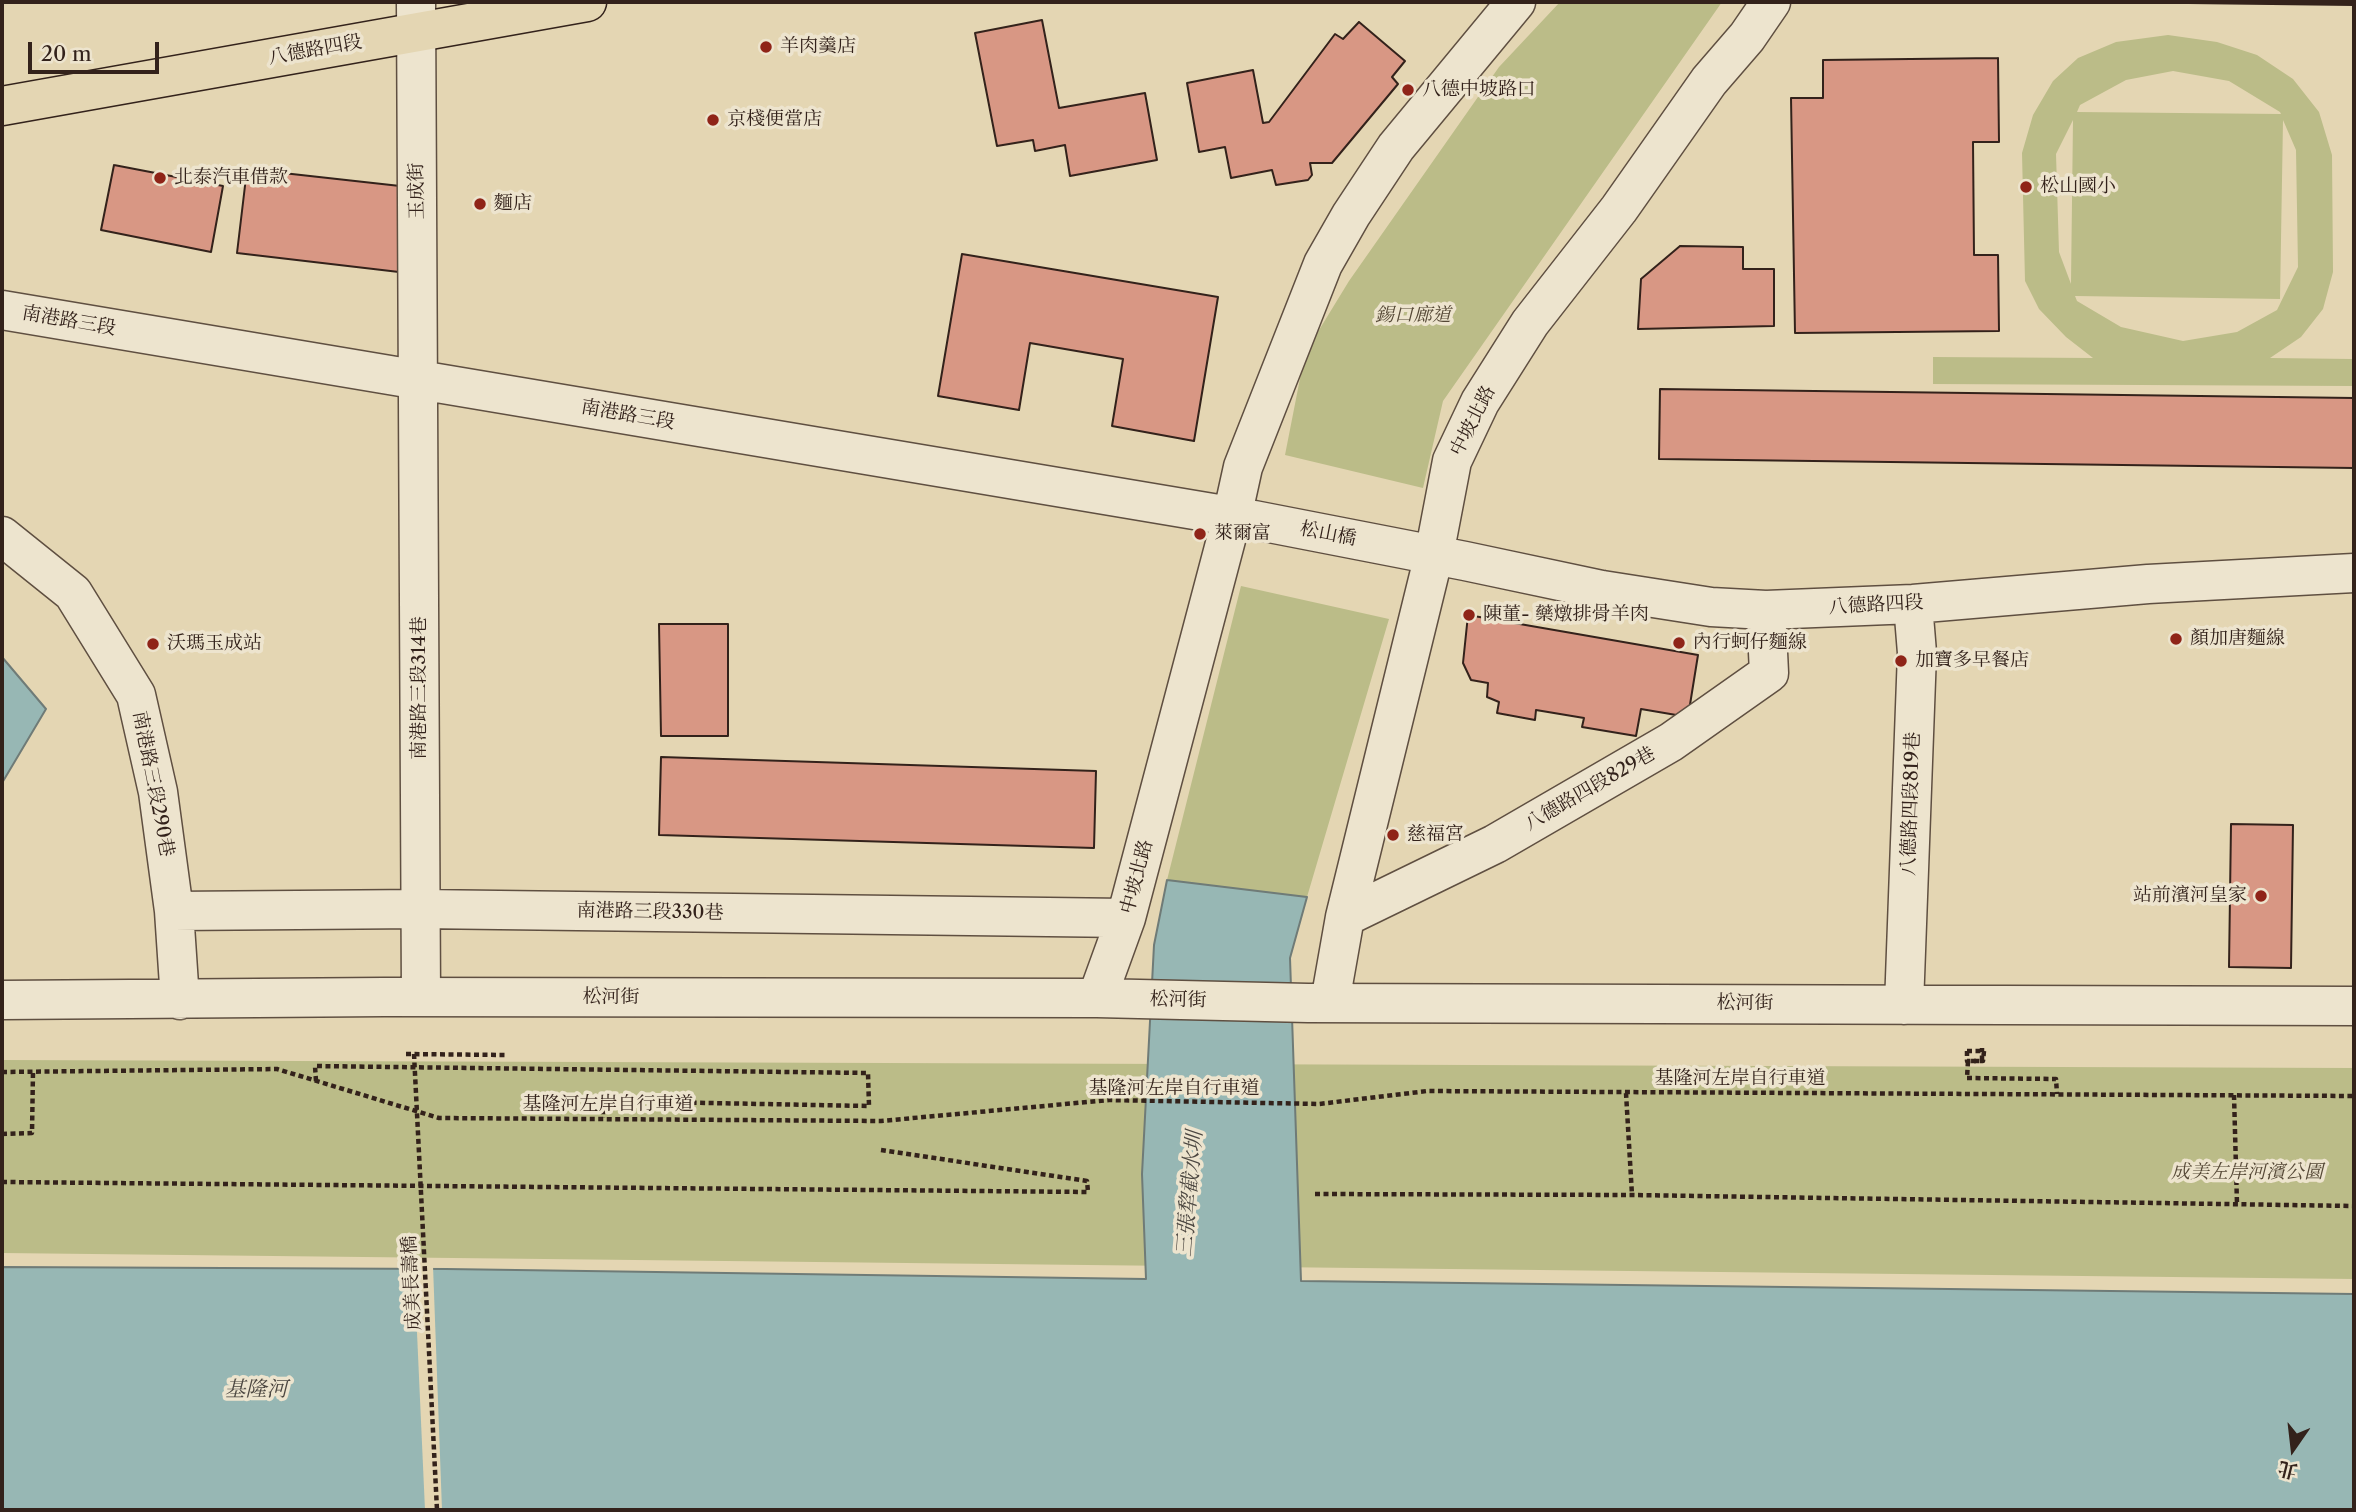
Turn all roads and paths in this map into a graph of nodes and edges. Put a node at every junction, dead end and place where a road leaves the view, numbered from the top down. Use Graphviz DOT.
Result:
graph roads {
  1 [pos="587,2"];
  2 [pos="1516,2"];
  3 [pos="1771,2"];
  4 [pos="416,17"];
  5 [pos="2,106"];
  6 [pos="2,310"];
  7 [pos="418,380"];
  8 [pos="1243,519"];
  9 [pos="2,536"];
  10 [pos="1418,551"];
  11 [pos="2354,573"];
  12 [pos="1913,604"];
  13 [pos="1766,610"];
  14 [pos="421,909"];
  15 [pos="174,911"];
  16 [pos="1345,917"];
  17 [pos="1126,918"];
  18 [pos="421,997"];
  19 [pos="1097,998"];
  20 [pos="2,1000"];
  21 [pos="180,1000"];
  22 [pos="1319,1002"];
  23 [pos="1904,1005"];
  24 [pos="2354,1006"];
  25 [pos="406,1054"];
  26 [pos="415,1054"];
  27 [pos="507,1055"];
  28 [pos="1982,1061"];
  29 [pos="415,1067"];
  30 [pos="2,1072"];
  31 [pos="33,1072"];
  32 [pos="316,1081"];
  33 [pos="1626,1093"];
  34 [pos="2057,1094"];
  35 [pos="2234,1095"];
  36 [pos="2354,1096"];
  37 [pos="603,1118"];
  38 [pos="2,1134"];
  39 [pos="881,1150"];
  40 [pos="2,1182"];
  41 [pos="1315,1194"];
  42 [pos="1632,1195"];
  43 [pos="2237,1204"];
  44 [pos="2354,1206"];
  45 [pos="437,1510"];
  1 -- 4 [label="main road, 八德路四段"];
  2 -- 8 [label="street, 中坡北路"];
  3 -- 10 [label="street, 中坡北路"];
  4 -- 5 [label="main road, 八德路四段"];
  4 -- 7 [label="street, 玉成街"];
  6 -- 7 [label="street, 南港路三段"];
  7 -- 8 [label="street, 南港路三段"];
  7 -- 14 [label="street, 南港路三段314巷"];
  8 -- 10 [label="street, 松山橋"];
  8 -- 17 [label="street, 中坡北路"];
  9 -- 15 [label="street, 南港路三段290巷"];
  10 -- 13 [label="street, 八德路四段"];
  10 -- 16 [label="street, 中坡北路"];
  11 -- 12 [label="street, 八德路四段"];
  12 -- 13 [label="street, 八德路四段"];
  12 -- 23 [label="street, 八德路四段819巷"];
  13 -- 16 [label="street, 八德路四段829巷"];
  14 -- 15 [label="street, 南港路三段330巷"];
  14 -- 17 [label="street, 南港路三段330巷"];
  14 -- 18 [label="street, 南港路三段314巷"];
  15 -- 21 [label="street, 南港路三段290巷"];
  16 -- 22 [label="street, 中坡北路"];
  17 -- 19 [label="street, 中坡北路"];
  18 -- 19 [label="street, 松河街"];
  18 -- 21 [label="street, 松河街"];
  19 -- 22 [label="street, 松河街"];
  20 -- 21 [label="street, 松河街"];
  22 -- 23 [label="street, 松河街"];
  23 -- 24 [label="street, 松河街"];
  25 -- 26 [label="path, bridge"];
  26 -- 27 [label="path"];
  26 -- 29 [label="path, 成美長壽橋, bridge"];
  28 -- 34 [label="path, bridge"];
  29 -- 32 [label="path"];
  29 -- 37 [label="path"];
  29 -- 45 [label="path, 成美長壽橋, bridge"];
  30 -- 31 [label="path, 基隆河左岸自行車道"];
  31 -- 32 [label="path, 基隆河左岸自行車道"];
  31 -- 38 [label="path"];
  32 -- 37 [label="path, 基隆河左岸自行車道"];
  33 -- 34 [label="path, 基隆河左岸自行車道"];
  33 -- 37 [label="path, 基隆河左岸自行車道"];
  33 -- 42 [label="path"];
  34 -- 35 [label="path, 基隆河左岸自行車道"];
  35 -- 36 [label="path, 基隆河左岸自行車道"];
  35 -- 43 [label="path"];
  39 -- 40 [label="path"];
  41 -- 42 [label="path"];
  42 -- 43 [label="path"];
  43 -- 44 [label="path"];
}
